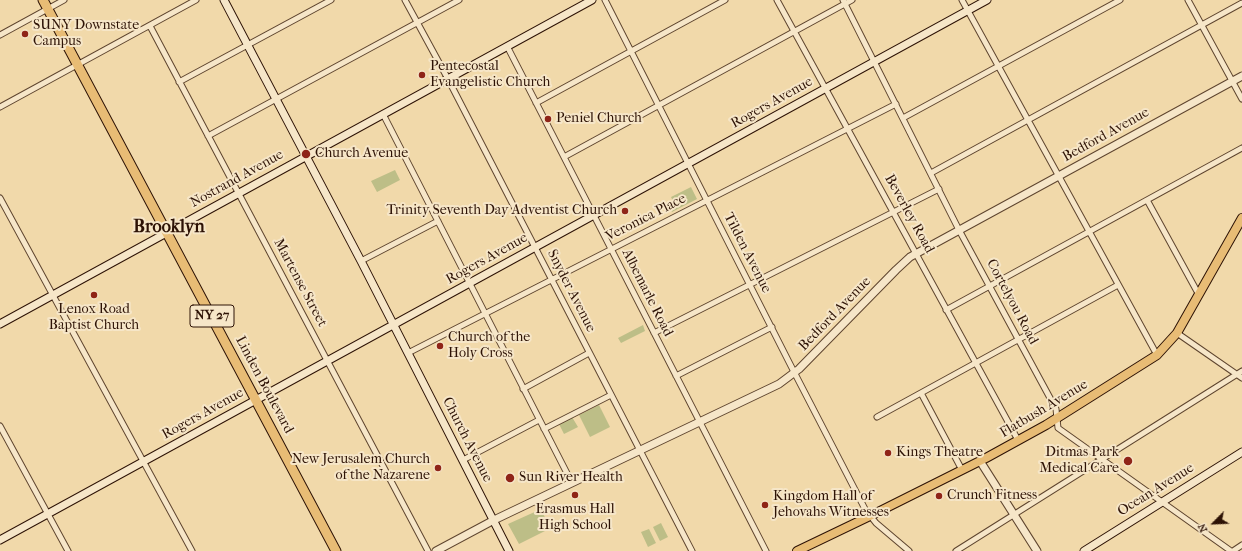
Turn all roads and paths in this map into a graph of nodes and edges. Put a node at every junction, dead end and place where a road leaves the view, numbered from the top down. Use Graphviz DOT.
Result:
graph roads {
  1 [pos="43,0"];
  2 [pos="64,0"];
  3 [pos="196,0"];
  4 [pos="224,0"];
  5 [pos="331,0"];
  6 [pos="405,0"];
  7 [pos="459,0"];
  8 [pos="592,0"];
  9 [pos="605,0"];
  10 [pos="724,0"];
  11 [pos="777,0"];
  12 [pos="852,0"];
  13 [pos="962,0"];
  14 [pos="987,0"];
  15 [pos="1120,0"];
  16 [pos="1188,0"];
  17 [pos="844,2"];
  18 [pos="1242,3"];
  19 [pos="48,9"];
  20 [pos="968,10"];
  21 [pos="418,23"];
  22 [pos="1202,25"];
  23 [pos="150,26"];
  24 [pos="794,32"];
  25 [pos="0,35"];
  26 [pos="248,45"];
  27 [pos="507,46"];
  28 [pos="631,51"];
  29 [pos="874,62"];
  30 [pos="78,65"];
  31 [pos="998,66"];
  32 [pos="1242,76"];
  33 [pos="448,78"];
  34 [pos="1232,81"];
  35 [pos="179,82"];
  36 [pos="826,88"];
  37 [pos="1242,99"];
  38 [pos="276,100"];
  39 [pos="536,103"];
  40 [pos="896,104"];
  41 [pos="659,106"];
  42 [pos="0,107"];
  43 [pos="383,114"];
  44 [pos="903,118"];
  45 [pos="1028,120"];
  46 [pos="848,129"];
  47 [pos="208,136"];
  48 [pos="1242,148"];
  49 [pos="306,156"];
  50 [pos="564,158"];
  51 [pos="688,164"];
  52 [pos="931,173"];
  53 [pos="1058,176"];
  54 [pos="938,189"];
  55 [pos="238,193"];
  56 [pos="0,198"];
  57 [pos="707,200"];
  58 [pos="1147,200"];
  59 [pos="893,212"];
  60 [pos="594,216"];
  61 [pos="1242,218"];
  62 [pos="438,221"];
  63 [pos="960,230"];
  64 [pos="167,232"];
  65 [pos="1089,232"];
  66 [pos="535,247"];
  67 [pos="611,249"];
  68 [pos="916,254"];
  69 [pos="361,261"];
  70 [pos="552,279"];
  71 [pos="469,283"];
  72 [pos="750,284"];
  73 [pos="1118,285"];
  74 [pos="989,286"];
  75 [pos="53,294"];
  76 [pos="1199,295"];
  77 [pos="946,310"];
  78 [pos="485,314"];
  79 [pos="0,324"];
  80 [pos="394,325"];
  81 [pos="772,327"];
  82 [pos="654,333"];
  83 [pos="1177,333"];
  84 [pos="1018,340"];
  85 [pos="408,353"];
  86 [pos="590,353"];
  87 [pos="1157,355"];
  88 [pos="328,361"];
  89 [pos="976,364"];
  90 [pos="1242,371"];
  91 [pos="795,373"];
  92 [pos="1237,374"];
  93 [pos="676,376"];
  94 [pos="1242,378"];
  95 [pos="523,389"];
  96 [pos="921,393"];
  97 [pos="611,395"];
  98 [pos="256,400"];
  99 [pos="877,417"];
  100 [pos="1057,418"];
  101 [pos="540,420"];
  102 [pos="700,422"];
  103 [pos="0,426"];
  104 [pos="544,429"];
  105 [pos="1018,440"];
  106 [pos="640,451"];
  107 [pos="1242,452"];
  108 [pos="1102,459"];
  109 [pos="463,460"];
  110 [pos="144,461"];
  111 [pos="980,461"];
  112 [pos="962,470"];
  113 [pos="572,483"];
  114 [pos="1162,502"];
  115 [pos="47,514"];
  116 [pos="1014,514"];
  117 [pos="870,516"];
  118 [pos="494,520"];
  119 [pos="0,540"];
  120 [pos="1242,545"];
  121 [pos="68,551"];
  122 [pos="192,551"];
  123 [pos="336,551"];
  124 [pos="428,551"];
  125 [pos="436,551"];
  126 [pos="510,551"];
  127 [pos="692,551"];
  128 [pos="766,551"];
  129 [pos="797,551"];
  130 [pos="909,551"];
  131 [pos="956,551"];
  132 [pos="1037,551"];
  133 [pos="1084,551"];
  134 [pos="1232,551"];
  1 -- 19 [label="highway, Linden Boulevard / NY 27"];
  2 -- 19 [label="street"];
  3 -- 23 [label="street"];
  4 -- 26 [label="main road, Church Avenue"];
  5 -- 26 [label="street"];
  6 -- 21 [label="street, Snyder Avenue"];
  7 -- 21 [label="street"];
  8 -- 27 [label="main road, Nostrand Avenue"];
  9 -- 28 [label="street, Tilden Avenue"];
  10 -- 28 [label="street"];
  11 -- 24 [label="street, Beverley Road"];
  12 -- 17 [label="street"];
  13 -- 20 [label="street"];
  14 -- 20 [label="main road, Rogers Avenue"];
  15 -- 31 [label="street"];
  16 -- 22 [label="street"];
  17 -- 24 [label="street"];
  17 -- 29 [label="street, Cortelyou Road"];
  18 -- 22 [label="street"];
  19 -- 25 [label="street"];
  19 -- 30 [label="highway, Linden Boulevard / NY 27"];
  20 -- 29 [label="main road, Rogers Avenue"];
  20 -- 31 [label="street"];
  21 -- 33 [label="street, Snyder Avenue"];
  21 -- 38 [label="street"];
  22 -- 34 [label="street"];
  22 -- 45 [label="street"];
  23 -- 30 [label="street"];
  23 -- 35 [label="street, Martense Street"];
  24 -- 36 [label="street, Beverley Road"];
  24 -- 41 [label="street"];
  26 -- 35 [label="street"];
  26 -- 38 [label="main road, Church Avenue"];
  27 -- 33 [label="main road, Nostrand Avenue"];
  27 -- 39 [label="street, Albemarle Road"];
  28 -- 39 [label="street"];
  28 -- 41 [label="street, Tilden Avenue"];
  29 -- 36 [label="main road, Rogers Avenue"];
  29 -- 40 [label="street, Cortelyou Road"];
  30 -- 42 [label="street"];
  30 -- 64 [label="highway, Linden Boulevard / NY 27"];
  31 -- 44 [label="street"];
  31 -- 45 [label="street"];
  32 -- 34 [label="main road, Bedford Avenue"];
  33 -- 43 [label="main road, Nostrand Avenue"];
  33 -- 66 [label="street, Snyder Avenue"];
  34 -- 37 [label="street"];
  34 -- 53 [label="main road, Bedford Avenue"];
  35 -- 47 [label="street, Martense Street"];
  36 -- 46 [label="street, Beverley Road"];
  36 -- 51 [label="main road, Rogers Avenue"];
  38 -- 47 [label="street"];
  38 -- 49 [label="main road, Church Avenue"];
  39 -- 50 [label="street, Albemarle Road"];
  40 -- 44 [label="street, Cortelyou Road"];
  40 -- 46 [label="street, Veronica Place"];
  41 -- 50 [label="street"];
  41 -- 51 [label="street, Tilden Avenue"];
  43 -- 49 [label="main road, Nostrand Avenue"];
  43 -- 62 [label="street"];
  44 -- 52 [label="street, Cortelyou Road"];
  45 -- 52 [label="street"];
  45 -- 53 [label="street"];
  46 -- 57 [label="street, Veronica Place"];
  46 -- 59 [label="street, Beverley Road"];
  47 -- 55 [label="street, Martense Street"];
  48 -- 58 [label="street"];
  49 -- 55 [label="main road, Nostrand Avenue"];
  49 -- 69 [label="main road, Church Avenue"];
  50 -- 60 [label="street, Albemarle Road"];
  51 -- 57 [label="street, Tilden Avenue"];
  51 -- 60 [label="main road, Rogers Avenue"];
  52 -- 54 [label="street, Cortelyou Road"];
  53 -- 63 [label="main road, Bedford Avenue"];
  53 -- 65 [label="street"];
  54 -- 59 [label="street"];
  54 -- 63 [label="street, Cortelyou Road"];
  55 -- 64 [label="main road, Nostrand Avenue"];
  55 -- 88 [label="street, Martense Street"];
  56 -- 75 [label="street"];
  57 -- 67 [label="street, Veronica Place"];
  57 -- 72 [label="street, Tilden Avenue"];
  58 -- 65 [label="street"];
  58 -- 76 [label="street"];
  59 -- 68 [label="street, Beverley Road"];
  59 -- 72 [label="street"];
  60 -- 66 [label="main road, Rogers Avenue"];
  60 -- 67 [label="street, Albemarle Road"];
  61 -- 76 [label="main road, Flatbush Avenue"];
  62 -- 69 [label="street"];
  62 -- 71 [label="street"];
  63 -- 68 [label="main road, Bedford Avenue"];
  63 -- 74 [label="street, Cortelyou Road"];
  64 -- 75 [label="main road, Nostrand Avenue"];
  64 -- 98 [label="highway, Linden Boulevard / NY 27"];
  65 -- 73 [label="street"];
  65 -- 74 [label="street"];
  66 -- 70 [label="street, Snyder Avenue"];
  66 -- 71 [label="main road, Rogers Avenue"];
  67 -- 70 [label="street, Veronica Place"];
  67 -- 82 [label="street, Albemarle Road"];
  68 -- 77 [label="street, Beverley Road"];
  68 -- 91 [label="main road, Bedford Avenue"];
  69 -- 80 [label="main road, Church Avenue"];
  70 -- 78 [label="street, Veronica Place"];
  70 -- 86 [label="street, Snyder Avenue"];
  71 -- 78 [label="street"];
  71 -- 80 [label="main road, Rogers Avenue"];
  72 -- 81 [label="street, Tilden Avenue"];
  72 -- 82 [label="street"];
  73 -- 84 [label="street"];
  73 -- 87 [label="street"];
  74 -- 77 [label="street"];
  74 -- 84 [label="street, Cortelyou Road"];
  75 -- 79 [label="main road, Nostrand Avenue"];
  75 -- 110 [label="street"];
  76 -- 83 [label="main road, Flatbush Avenue"];
  77 -- 89 [label="street, Beverley Road"];
  78 -- 85 [label="street, Veronica Place"];
  78 -- 95 [label="street"];
  80 -- 85 [label="main road, Church Avenue"];
  80 -- 88 [label="main road, Rogers Avenue"];
  81 -- 91 [label="street, Tilden Avenue"];
  81 -- 93 [label="street"];
  82 -- 93 [label="street, Albemarle Road"];
  83 -- 87 [label="main road, Flatbush Avenue"];
  83 -- 92 [label="street"];
  84 -- 89 [label="street"];
  84 -- 100 [label="street, Cortelyou Road"];
  85 -- 109 [label="main road, Church Avenue"];
  86 -- 95 [label="street"];
  86 -- 97 [label="street, Snyder Avenue"];
  87 -- 100 [label="main road, Flatbush Avenue"];
  88 -- 98 [label="main road, Rogers Avenue"];
  88 -- 124 [label="street, Martense Street"];
  89 -- 96 [label="street"];
  89 -- 105 [label="street, Beverley Road"];
  90 -- 92 [label="street"];
  91 -- 102 [label="main road, Bedford Avenue"];
  91 -- 117 [label="street, Tilden Avenue"];
  92 -- 94 [label="street"];
  92 -- 108 [label="street"];
  93 -- 102 [label="street, Albemarle Road"];
  95 -- 101 [label="street"];
  96 -- 99 [label="street"];
  96 -- 112 [label="street"];
  97 -- 104 [label="street"];
  97 -- 106 [label="street, Snyder Avenue"];
  98 -- 110 [label="main road, Rogers Avenue"];
  98 -- 123 [label="highway, Linden Boulevard / NY 27"];
  100 -- 105 [label="main road, Flatbush Avenue"];
  100 -- 108 [label="street, Cortelyou Road"];
  101 -- 104 [label="street"];
  101 -- 109 [label="street"];
  102 -- 106 [label="main road, Bedford Avenue"];
  102 -- 128 [label="street, Albemarle Road"];
  103 -- 115 [label="street"];
  104 -- 113 [label="street"];
  105 -- 111 [label="main road, Flatbush Avenue"];
  106 -- 113 [label="main road, Bedford Avenue"];
  106 -- 127 [label="street, Snyder Avenue"];
  107 -- 114 [label="main road, Ocean Avenue"];
  108 -- 114 [label="street, Cortelyou Road"];
  108 -- 116 [label="street"];
  109 -- 118 [label="main road, Church Avenue"];
  110 -- 115 [label="main road, Rogers Avenue"];
  110 -- 122 [label="street"];
  111 -- 112 [label="main road, Flatbush Avenue"];
  111 -- 116 [label="main road"];
  112 -- 117 [label="main road, Flatbush Avenue"];
  113 -- 118 [label="main road, Bedford Avenue"];
  114 -- 133 [label="main road, Ocean Avenue"];
  114 -- 134 [label="street, Cortelyou Road"];
  115 -- 119 [label="main road, Rogers Avenue"];
  115 -- 121 [label="street"];
  116 -- 131 [label="street"];
  116 -- 132 [label="main road"];
  117 -- 129 [label="main road, Flatbush Avenue"];
  117 -- 130 [label="street, Tilden Avenue"];
  118 -- 125 [label="main road, Bedford Avenue"];
  118 -- 126 [label="main road, Church Avenue"];
  120 -- 134 [label="street"];
}
